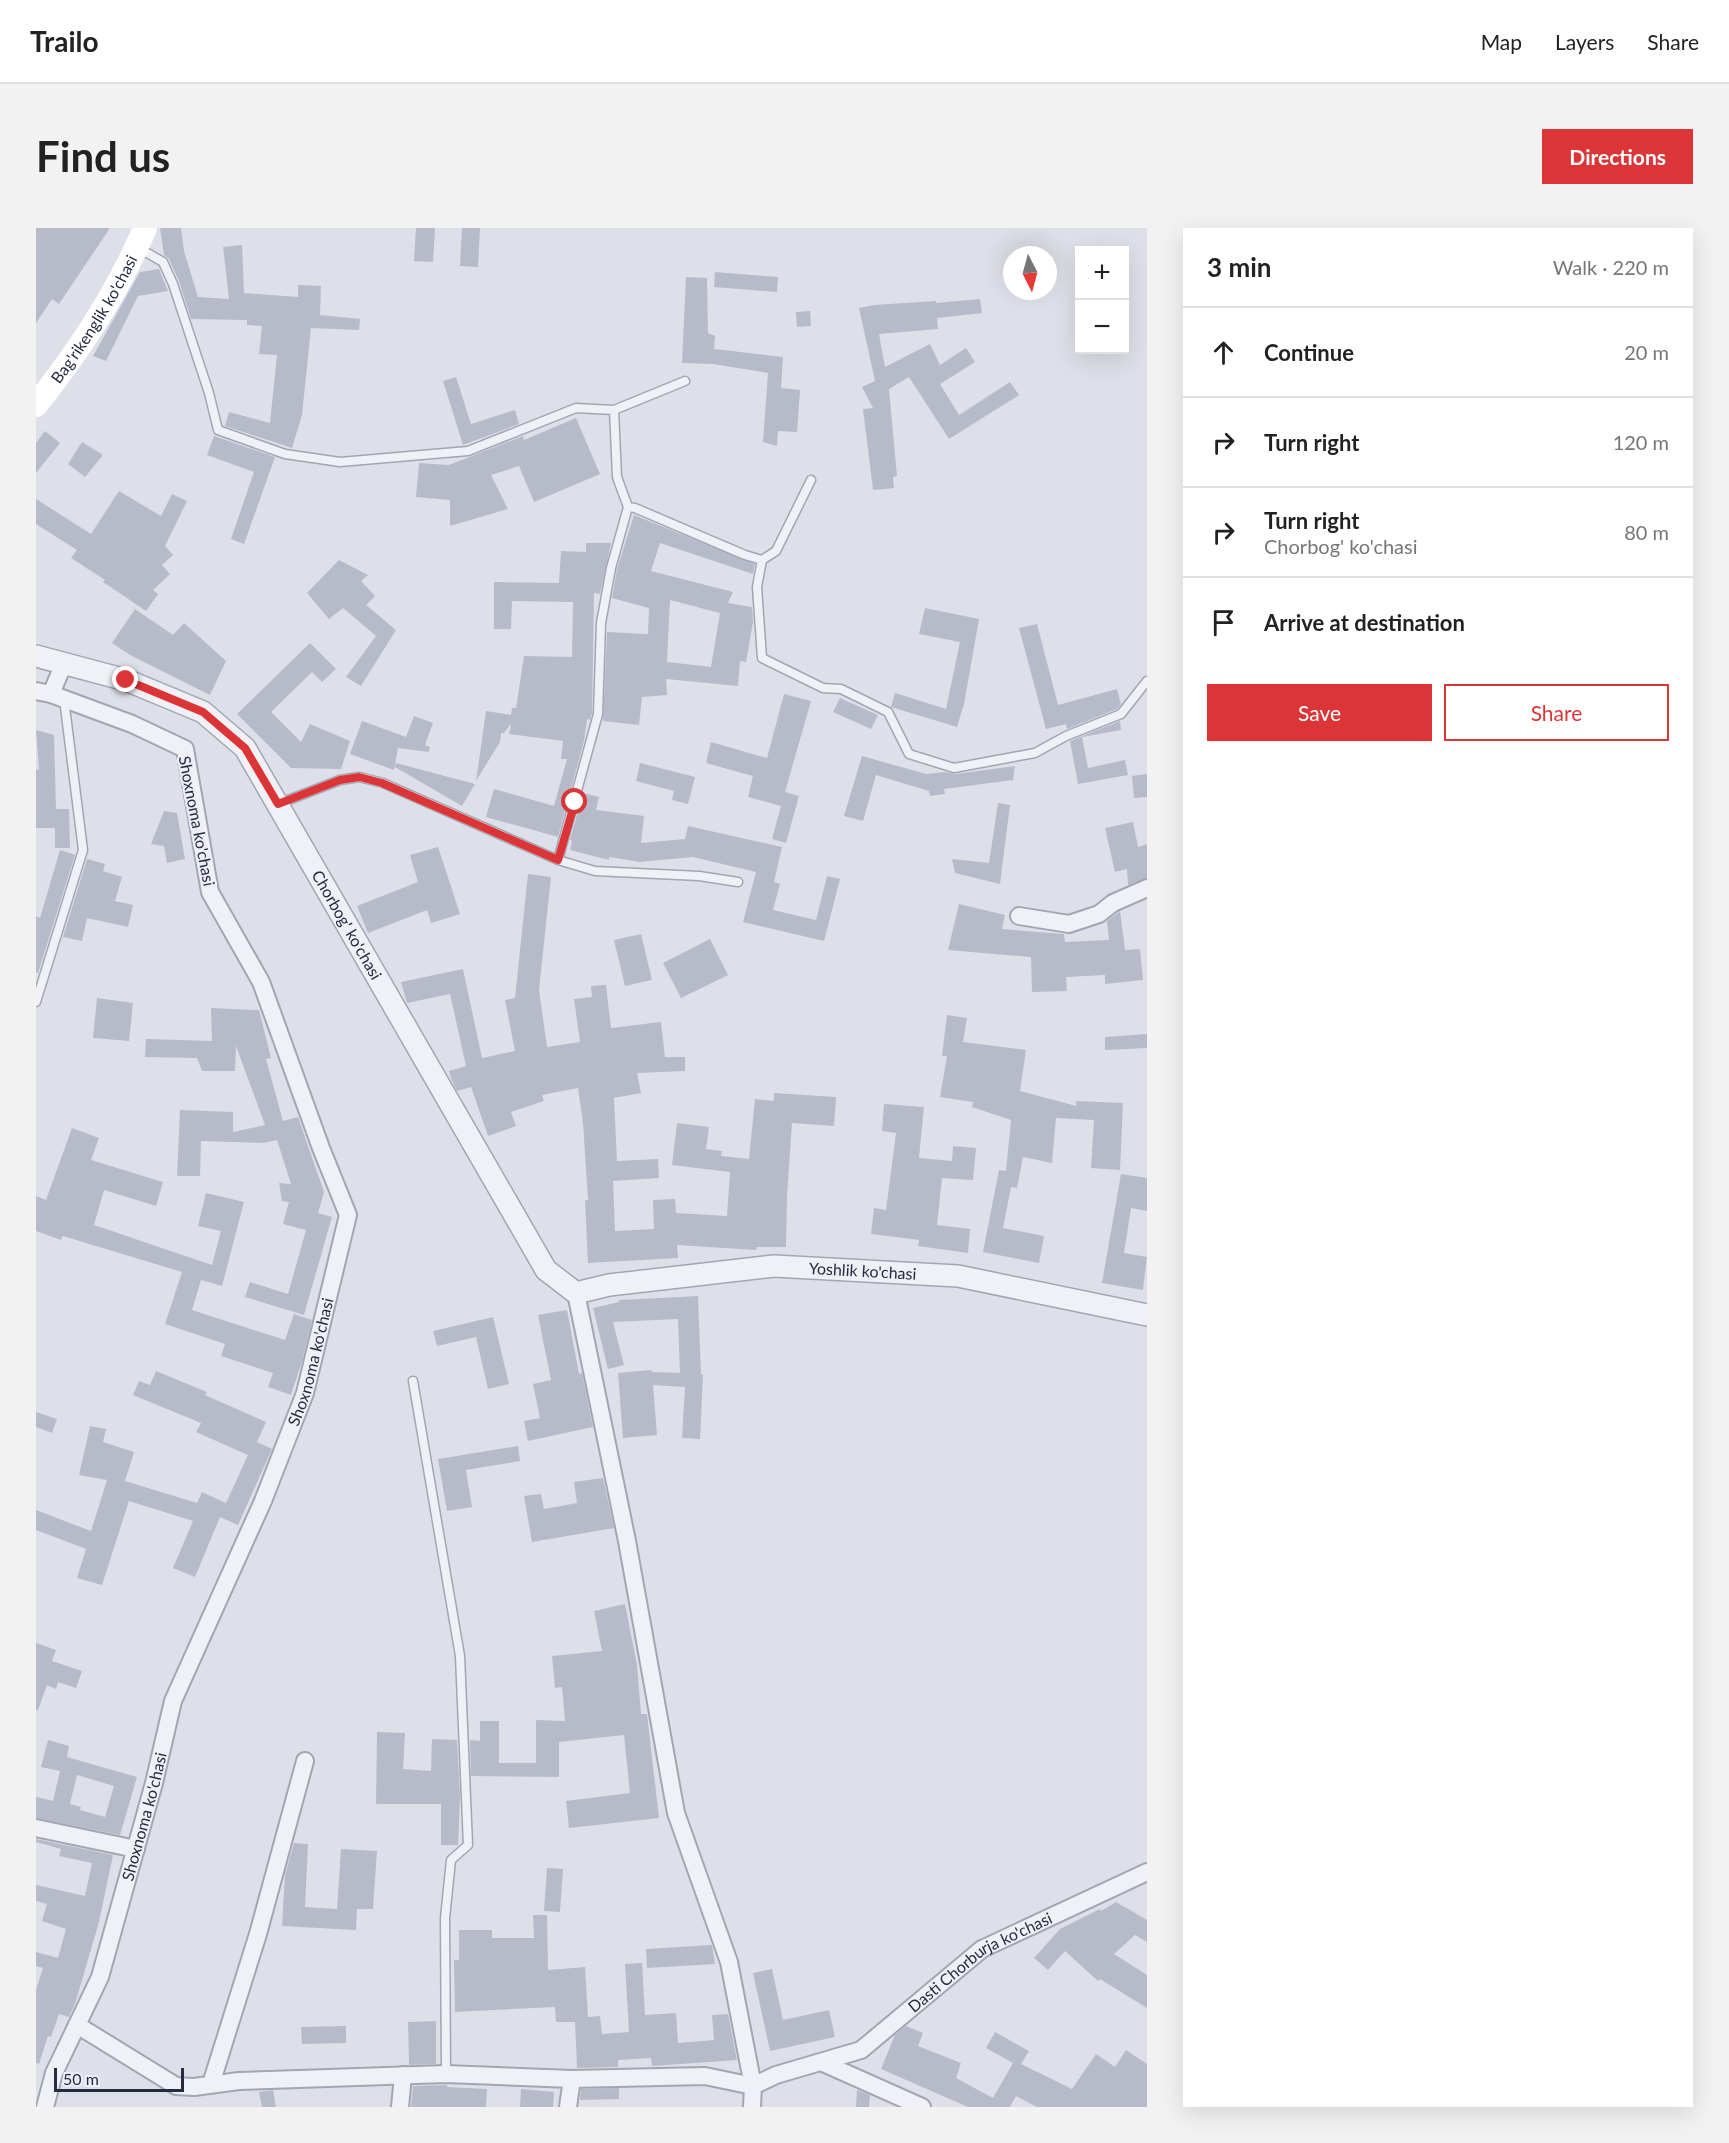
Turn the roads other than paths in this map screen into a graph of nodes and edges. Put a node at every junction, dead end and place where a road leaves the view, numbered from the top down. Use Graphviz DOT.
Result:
graph roads {
  1 [pos="141,238"];
  2 [pos="685,381"];
  3 [pos="36,405"];
  4 [pos="614,410"];
  5 [pos="811,480"];
  6 [pos="628,507"];
  7 [pos="762,560"];
  8 [pos="36,656"];
  9 [pos="63,663"];
  10 [pos="1147,681"];
  11 [pos="50,695"];
  12 [pos="278,804"];
  13 [pos="558,860"];
  14 [pos="738,882"];
  15 [pos="1147,888"];
  16 [pos="1019,916"];
  17 [pos="36,1002"];
  18 [pos="576,1293"];
  19 [pos="1147,1315"];
  20 [pos="413,1381"];
  21 [pos="305,1761"];
  22 [pos="36,1828"];
  23 [pos="136,1849"];
  24 [pos="1147,1872"];
  25 [pos="77,2025"];
  26 [pos="821,2062"];
  27 [pos="446,2074"];
  28 [pos="403,2075"];
  29 [pos="572,2079"];
  30 [pos="211,2085"];
  31 [pos="753,2086"];
  32 [pos="45,2107"];
  33 [pos="400,2107"];
  34 [pos="568,2107"];
  35 [pos="752,2107"];
  36 [pos="922,2107"];
  1 -- 3 [label="main road, Bag'rikenglik ko'chasi"];
  1 -- 4 [label="lane"];
  2 -- 4 [label="lane"];
  4 -- 6 [label="lane"];
  5 -- 7 [label="lane"];
  6 -- 7 [label="lane"];
  6 -- 13 [label="lane"];
  7 -- 10 [label="lane"];
  8 -- 9 [label="street, Chorbog' ko'chasi"];
  9 -- 11 [label="street"];
  9 -- 12 [label="street, Chorbog' ko'chasi"];
  11 -- 17 [label="lane"];
  11 -- 23 [label="street, Shoxnoma ko'chasi"];
  12 -- 13 [label="lane"];
  12 -- 18 [label="street, Chorbog' ko'chasi"];
  13 -- 14 [label="lane"];
  15 -- 16 [label="street"];
  18 -- 19 [label="street, Yoshlik ko'chasi"];
  18 -- 31 [label="street"];
  20 -- 27 [label="lane"];
  21 -- 30 [label="street"];
  22 -- 23 [label="street"];
  23 -- 25 [label="street, Shoxnoma ko'chasi"];
  24 -- 26 [label="street, Dasti Chorburja ko'chasi"];
  25 -- 30 [label="street"];
  25 -- 32 [label="street, Shoxnoma ko'chasi"];
  26 -- 31 [label="street, Dasti Chorburja ko'chasi"];
  26 -- 36 [label="street"];
  27 -- 28 [label="street"];
  27 -- 29 [label="street"];
  28 -- 30 [label="street"];
  28 -- 33 [label="street"];
  29 -- 31 [label="street"];
  29 -- 34 [label="street"];
  31 -- 35 [label="street"];
}
